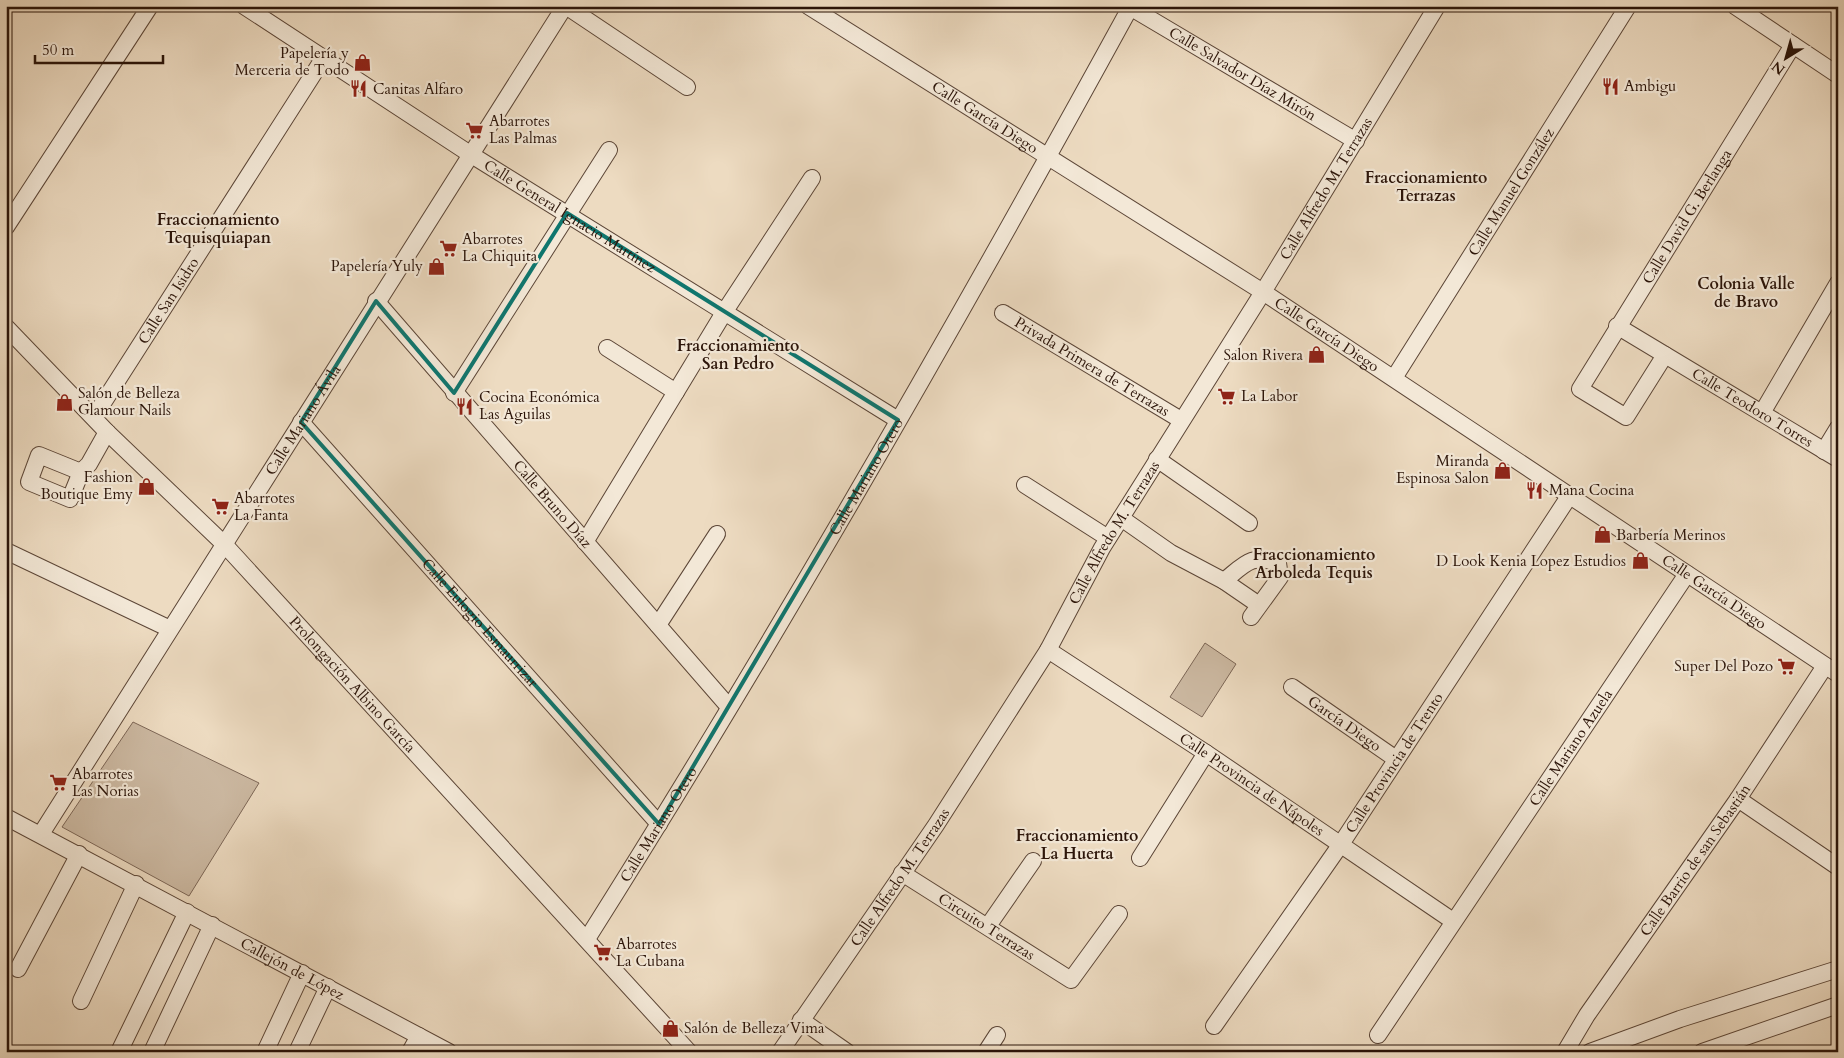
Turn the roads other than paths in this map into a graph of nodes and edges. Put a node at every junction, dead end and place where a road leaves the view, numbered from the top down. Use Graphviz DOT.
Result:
graph roads {
  1 [pos="150,6"];
  2 [pos="244,6"];
  3 [pos="565,6"];
  4 [pos="808,6"];
  5 [pos="1628,6"];
  6 [pos="1735,6"];
  7 [pos="1130,7"];
  8 [pos="1434,7"];
  9 [pos="1793,45"];
  10 [pos="324,59"];
  11 [pos="1838,75"];
  12 [pos="687,87"];
  13 [pos="1356,141"];
  14 [pos="609,150"];
  15 [pos="470,154"];
  16 [pos="1048,159"];
  17 [pos="812,178"];
  18 [pos="567,213"];
  19 [pos="6,227"];
  20 [pos="1838,283"];
  21 [pos="1263,292"];
  22 [pos="376,301"];
  23 [pos="726,310"];
  24 [pos="1003,313"];
  25 [pos="1617,326"];
  26 [pos="6,327"];
  27 [pos="607,348"];
  28 [pos="1665,355"];
  29 [pos="1394,378"];
  30 [pos="454,392"];
  31 [pos="676,392"];
  32 [pos="1762,413"];
  33 [pos="94,417"];
  34 [pos="898,420"];
  35 [pos="1181,420"];
  36 [pos="301,422"];
  37 [pos="1838,428"];
  38 [pos="107,432"];
  39 [pos="1831,455"];
  40 [pos="1158,459"];
  41 [pos="81,472"];
  42 [pos="1025,485"];
  43 [pos="1570,496"];
  44 [pos="1121,518"];
  45 [pos="1249,523"];
  46 [pos="717,534"];
  47 [pos="1108,538"];
  48 [pos="585,542"];
  49 [pos="224,544"];
  50 [pos="7,554"];
  51 [pos="1687,574"];
  52 [pos="1224,581"];
  53 [pos="658,625"];
  54 [pos="170,629"];
  55 [pos="1048,650"];
  56 [pos="1831,670"];
  57 [pos="1292,687"];
  58 [pos="729,707"];
  59 [pos="1206,753"];
  60 [pos="1396,759"];
  61 [pos="1738,799"];
  62 [pos="6,817"];
  63 [pos="660,824"];
  64 [pos="41,834"];
  65 [pos="1341,844"];
  66 [pos="80,854"];
  67 [pos="1140,858"];
  68 [pos="1033,861"];
  69 [pos="1838,867"];
  70 [pos="902,873"];
  71 [pos="136,884"];
  72 [pos="187,912"];
  73 [pos="1119,914"];
  74 [pos="1453,921"];
  75 [pos="212,925"];
  76 [pos="988,926"];
  77 [pos="587,939"];
  78 [pos="18,969"];
  79 [pos="1838,969"];
  80 [pos="302,973"];
  81 [pos="328,987"];
  82 [pos="81,1001"];
  83 [pos="1838,1005"];
  84 [pos="801,1020"];
  85 [pos="1214,1026"];
  86 [pos="1378,1034"];
  87 [pos="997,1035"];
  88 [pos="419,1036"];
  89 [pos="445,1051"];
  90 [pos="119,1052"];
  91 [pos="152,1052"];
  92 [pos="265,1052"];
  93 [pos="297,1052"];
  94 [pos="410,1052"];
  95 [pos="689,1052"];
  96 [pos="780,1052"];
  97 [pos="847,1052"];
  98 [pos="986,1052"];
  99 [pos="1565,1052"];
  100 [pos="1590,1052"];
  101 [pos="1702,1052"];
  1 -- 19 [label="street"];
  2 -- 10 [label="street, Calle General Ignacio Martínez"];
  3 -- 12 [label="street"];
  3 -- 15 [label="street, Calle Mariano Ávila"];
  4 -- 16 [label="street, Calle García Diego"];
  5 -- 29 [label="street, Calle Manuel González"];
  6 -- 9 [label="street"];
  7 -- 13 [label="street, Calle Salvador Díaz Mirón"];
  7 -- 16 [label="street, Calle Mariano Otero"];
  8 -- 13 [label="street, Calle Alfredo M. Terrazas"];
  9 -- 11 [label="street"];
  9 -- 25 [label="street, Calle David G. Berlanga"];
  10 -- 15 [label="street, Calle General Ignacio Martínez"];
  10 -- 33 [label="street, Calle San Isidro"];
  13 -- 21 [label="street, Calle Alfredo M. Terrazas"];
  14 -- 18 [label="street"];
  15 -- 18 [label="street, Calle General Ignacio Martínez"];
  15 -- 22 [label="street, Calle Mariano Ávila"];
  16 -- 21 [label="street, Calle García Diego"];
  16 -- 34 [label="street, Calle Mariano Otero"];
  17 -- 23 [label="street"];
  18 -- 23 [label="street, Calle General Ignacio Martínez"];
  18 -- 30 [label="street"];
  20 -- 32 [label="street"];
  21 -- 29 [label="street, Calle García Diego"];
  21 -- 35 [label="street, Calle Alfredo M. Terrazas"];
  22 -- 30 [label="street, Calle Bruno Díaz"];
  22 -- 36 [label="street, Calle Mariano Ávila"];
  23 -- 31 [label="street"];
  23 -- 34 [label="street, Calle General Ignacio Martínez"];
  24 -- 35 [label="street, Privada Primera de Terrazas"];
  25 -- 28 [label="street, Calle Teodoro Torres"];
  25 -- 28 [label="street, Calle David G. Berlanga"];
  26 -- 33 [label="street, Prolongación Albino García"];
  27 -- 31 [label="street"];
  28 -- 32 [label="street, Calle Teodoro Torres"];
  29 -- 43 [label="street, Calle García Diego"];
  30 -- 48 [label="street, Calle Bruno Díaz"];
  31 -- 48 [label="street"];
  32 -- 39 [label="street, Calle Teodoro Torres"];
  33 -- 38 [label="street, Prolongación Albino García"];
  34 -- 58 [label="street, Calle Mariano Otero"];
  35 -- 40 [label="street, Calle Alfredo M. Terrazas"];
  36 -- 49 [label="street, Calle Mariano Ávila"];
  36 -- 63 [label="street, Calle Eulogio Esmaurrizar"];
  37 -- 39 [label="street"];
  38 -- 41 [label="street"];
  38 -- 49 [label="street, Prolongación Albino García"];
  40 -- 44 [label="street, Calle Alfredo M. Terrazas"];
  40 -- 45 [label="street"];
  42 -- 47 [label="street"];
  43 -- 51 [label="street, Calle García Diego"];
  43 -- 60 [label="street, Calle Provincia de Trento"];
  44 -- 47 [label="street, Calle Alfredo M. Terrazas"];
  44 -- 52 [label="street"];
  46 -- 53 [label="street"];
  47 -- 55 [label="street, Calle Alfredo M. Terrazas"];
  48 -- 53 [label="street, Calle Bruno Díaz"];
  49 -- 54 [label="street, Calle Mariano Ávila"];
  49 -- 77 [label="street, Prolongación Albino García"];
  50 -- 54 [label="street"];
  51 -- 56 [label="street, Calle García Diego"];
  51 -- 74 [label="street, Calle Mariano Azuela"];
  52 -- 52 [label="street"];
  53 -- 58 [label="street, Calle Bruno Díaz"];
  54 -- 64 [label="street, Calle Mariano Ávila"];
  55 -- 59 [label="street, Calle Provincia de Nápoles"];
  55 -- 70 [label="street, Calle Alfredo M. Terrazas"];
  56 -- 61 [label="street, Calle Barrio de san Sebastián"];
  57 -- 60 [label="street, García Diego"];
  58 -- 63 [label="street, Calle Mariano Otero"];
  59 -- 65 [label="street, Calle Provincia de Nápoles"];
  59 -- 67 [label="street"];
  60 -- 65 [label="street, Calle Provincia de Trento"];
  61 -- 69 [label="street"];
  61 -- 99 [label="street, Calle Barrio de san Sebastián"];
  62 -- 64 [label="street, Callejón de López"];
  63 -- 77 [label="street, Calle Mariano Otero"];
  64 -- 66 [label="street, Callejón de López"];
  65 -- 74 [label="street, Calle Provincia de Nápoles"];
  65 -- 85 [label="street, Calle Provincia de Trento"];
  66 -- 71 [label="street, Callejón de López"];
  66 -- 78 [label="street"];
  68 -- 76 [label="street"];
  70 -- 76 [label="street, Circuito Terrazas"];
  70 -- 84 [label="street, Calle Alfredo M. Terrazas"];
  71 -- 72 [label="street, Callejón de López"];
  71 -- 82 [label="street"];
  72 -- 75 [label="street, Callejón de López"];
  72 -- 90 [label="street"];
  73 -- 76 [label="street, Circuito Terrazas"];
  74 -- 86 [label="street, Calle Mariano Azuela"];
  75 -- 80 [label="street, Callejón de López"];
  75 -- 91 [label="street"];
  77 -- 95 [label="street, Prolongación Albino García"];
  79 -- 100 [label="street"];
  80 -- 81 [label="street, Callejón de López"];
  80 -- 92 [label="street"];
  81 -- 88 [label="street, Callejón de López"];
  81 -- 93 [label="street"];
  83 -- 101 [label="street"];
  84 -- 96 [label="street, Calle Alfredo M. Terrazas"];
  84 -- 97 [label="street"];
  87 -- 98 [label="street"];
  88 -- 89 [label="street, Callejón de López"];
  88 -- 94 [label="street"];
}
